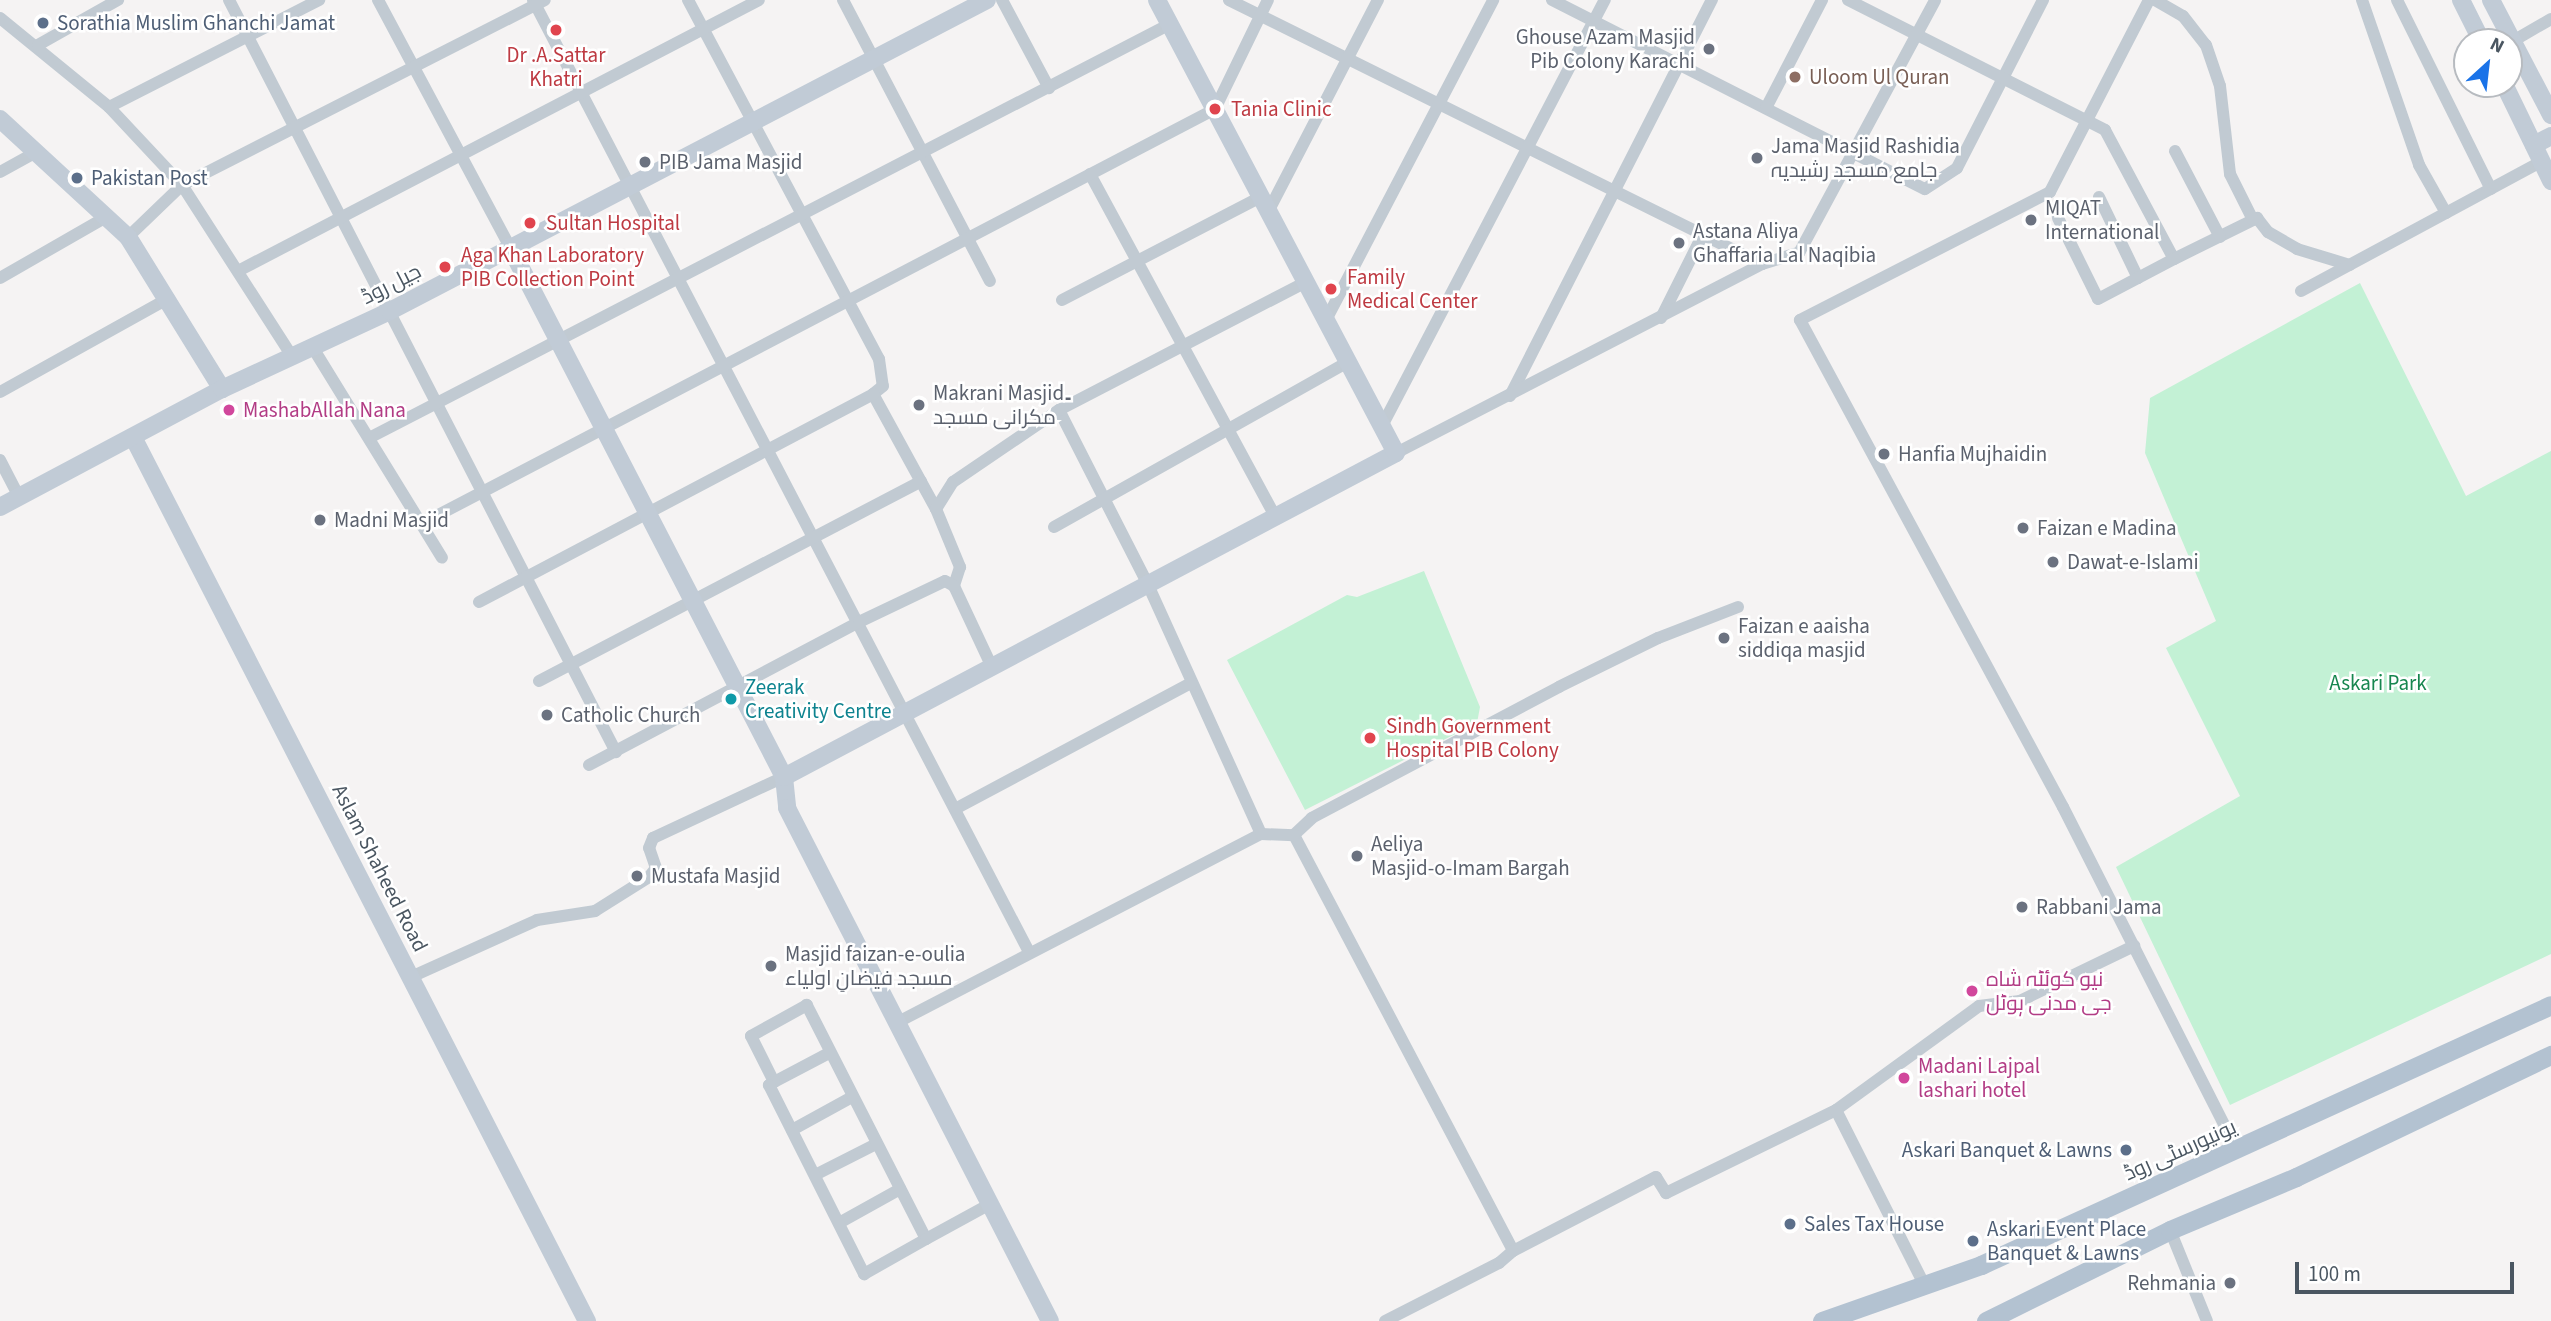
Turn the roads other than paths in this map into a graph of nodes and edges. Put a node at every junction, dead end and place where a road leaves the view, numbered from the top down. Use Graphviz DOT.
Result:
graph roads {
  1 [pos="118,0"];
  2 [pos="229,0"];
  3 [pos="320,0"];
  4 [pos="378,0"];
  5 [pos="688,0"];
  6 [pos="759,0"];
  7 [pos="843,0"];
  8 [pos="987,0"];
  9 [pos="1002,0"];
  10 [pos="1157,0"];
  11 [pos="1230,0"];
  12 [pos="1268,0"];
  13 [pos="1378,0"];
  14 [pos="1493,0"];
  15 [pos="1552,0"];
  16 [pos="1605,0"];
  17 [pos="1712,0"];
  18 [pos="1822,0"];
  19 [pos="1848,0"];
  20 [pos="1935,0"];
  21 [pos="2043,0"];
  22 [pos="2149,0"];
  23 [pos="2155,0"];
  24 [pos="2362,0"];
  25 [pos="2397,0"];
  26 [pos="2461,0"];
  27 [pos="2491,0"];
  28 [pos="538,2"];
  29 [pos="1260,15"];
  30 [pos="2551,19"];
  31 [pos="5,21"];
  32 [pos="1594,21"];
  33 [pos="1170,24"];
  34 [pos="2475,28"];
  35 [pos="2506,28"];
  36 [pos="703,29"];
  37 [pos="0,35"];
  38 [pos="1917,35"];
  39 [pos="2523,35"];
  40 [pos="249,36"];
  41 [pos="38,45"];
  42 [pos="1348,58"];
  43 [pos="2523,60"];
  44 [pos="874,61"];
  45 [pos="1679,65"];
  46 [pos="414,67"];
  47 [pos="2002,78"];
  48 [pos="1049,88"];
  49 [pos="581,92"];
  50 [pos="2511,98"];
  51 [pos="1439,103"];
  52 [pos="109,107"];
  53 [pos="1766,108"];
  54 [pos="1214,109"];
  55 [pos="2551,115"];
  56 [pos="0,119"];
  57 [pos="2087,122"];
  58 [pos="752,125"];
  59 [pos="297,126"];
  60 [pos="2551,136"];
  61 [pos="1529,148"];
  62 [pos="38,151"];
  63 [pos="2175,151"];
  64 [pos="923,153"];
  65 [pos="1853,153"];
  66 [pos="2538,153"];
  67 [pos="461,155"];
  68 [pos="0,172"];
  69 [pos="1090,174"];
  70 [pos="2551,181"];
  71 [pos="632,184"];
  72 [pos="182,185"];
  73 [pos="2491,189"];
  74 [pos="1615,191"];
  75 [pos="2098,197"];
  76 [pos="1265,204"];
  77 [pos="2446,213"];
  78 [pos="801,215"];
  79 [pos="108,216"];
  80 [pos="342,216"];
  81 [pos="2058,218"];
  82 [pos="2253,220"];
  83 [pos="1703,234"];
  84 [pos="128,237"];
  85 [pos="2220,237"];
  86 [pos="968,238"];
  87 [pos="510,247"];
  88 [pos="1137,260"];
  89 [pos="2174,260"];
  90 [pos="1762,264"];
  91 [pos="2350,265"];
  92 [pos="238,271"];
  93 [pos="681,277"];
  94 [pos="0,278"];
  95 [pos="2138,278"];
  96 [pos="990,281"];
  97 [pos="1306,282"];
  98 [pos="2301,291"];
  99 [pos="169,298"];
  100 [pos="1062,300"];
  101 [pos="848,301"];
  102 [pos="390,311"];
  103 [pos="1661,318"];
  104 [pos="1326,320"];
  105 [pos="559,339"];
  106 [pos="1184,346"];
  107 [pos="313,348"];
  108 [pos="293,358"];
  109 [pos="1348,362"];
  110 [pos="726,364"];
  111 [pos="222,389"];
  112 [pos="0,392"];
  113 [pos="873,394"];
  114 [pos="1510,396"];
  115 [pos="437,402"];
  116 [pos="1059,410"];
  117 [pos="1382,426"];
  118 [pos="606,427"];
  119 [pos="1229,427"];
  120 [pos="133,436"];
  121 [pos="369,438"];
  122 [pos="770,449"];
  123 [pos="1396,453"];
  124 [pos="0,460"];
  125 [pos="921,481"];
  126 [pos="483,491"];
  127 [pos="19,497"];
  128 [pos="1105,501"];
  129 [pos="0,507"];
  130 [pos="936,509"];
  131 [pos="648,513"];
  132 [pos="1276,518"];
  133 [pos="421,524"];
  134 [pos="1055,527"];
  135 [pos="815,537"];
  136 [pos="442,558"];
  137 [pos="527,577"];
  138 [pos="954,586"];
  139 [pos="1149,587"];
  140 [pos="693,600"];
  141 [pos="479,602"];
  142 [pos="1738,607"];
  143 [pos="859,622"];
  144 [pos="571,664"];
  145 [pos="992,667"];
  146 [pos="539,681"];
  147 [pos="1191,683"];
  148 [pos="737,686"];
  149 [pos="905,712"];
  150 [pos="616,752"];
  151 [pos="589,765"];
  152 [pos="784,778"];
  153 [pos="955,809"];
  154 [pos="1261,834"];
  155 [pos="1294,835"];
  156 [pos="2134,946"];
  157 [pos="1029,953"];
  158 [pos="411,977"];
  159 [pos="2551,1005"];
  160 [pos="898,1021"];
  161 [pos="829,1053"];
  162 [pos="2551,1055"];
  163 [pos="774,1082"];
  164 [pos="852,1097"];
  165 [pos="1836,1110"];
  166 [pos="792,1130"];
  167 [pos="876,1144"];
  168 [pos="2237,1150"];
  169 [pos="815,1175"];
  170 [pos="900,1189"];
  171 [pos="990,1204"];
  172 [pos="839,1223"];
  173 [pos="2170,1230"];
  174 [pos="926,1240"];
  175 [pos="1513,1251"];
  176 [pos="1924,1284"];
  177 [pos="587,1321"];
  178 [pos="1050,1321"];
  179 [pos="1385,1321"];
  180 [pos="1822,1321"];
  181 [pos="1986,1321"];
  182 [pos="2207,1321"];
  1 -- 41 [label="street"];
  2 -- 40 [label="street"];
  3 -- 40 [label="street"];
  4 -- 46 [label="street"];
  5 -- 36 [label="street"];
  6 -- 36 [label="street"];
  7 -- 44 [label="street"];
  8 -- 44 [label="street, جیل روڈ"];
  9 -- 48 [label="street"];
  10 -- 33 [label="street"];
  11 -- 29 [label="street"];
  12 -- 29 [label="street"];
  13 -- 42 [label="street"];
  14 -- 51 [label="street"];
  15 -- 32 [label="street"];
  16 -- 32 [label="street"];
  17 -- 45 [label="street"];
  18 -- 53 [label="street"];
  19 -- 38 [label="street"];
  20 -- 38 [label="street"];
  21 -- 47 [label="street"];
  22 -- 57 [label="street"];
  23 -- 82 [label="street"];
  24 -- 77 [label="street"];
  25 -- 73 [label="street"];
  26 -- 34 [label="street"];
  27 -- 35 [label="street"];
  28 -- 46 [label="street"];
  28 -- 49 [label="street"];
  29 -- 42 [label="street"];
  29 -- 54 [label="street"];
  30 -- 39 [label="street"];
  31 -- 37 [label="street"];
  31 -- 41 [label="street"];
  32 -- 45 [label="street"];
  32 -- 61 [label="street"];
  33 -- 48 [label="street"];
  33 -- 54 [label="street"];
  36 -- 49 [label="street"];
  36 -- 58 [label="street"];
  38 -- 47 [label="street"];
  38 -- 65 [label="street"];
  40 -- 52 [label="street"];
  40 -- 59 [label="street"];
  41 -- 52 [label="street"];
  42 -- 51 [label="street"];
  42 -- 76 [label="street"];
  43 -- 55 [label="street"];
  44 -- 58 [label="street, جیل روڈ"];
  44 -- 64 [label="street"];
  45 -- 53 [label="street"];
  45 -- 74 [label="street"];
  46 -- 59 [label="street"];
  46 -- 67 [label="street"];
  47 -- 57 [label="street"];
  47 -- 65 [label="street"];
  48 -- 64 [label="street"];
  49 -- 67 [label="street"];
  49 -- 71 [label="street"];
  50 -- 66 [label="street"];
  51 -- 61 [label="street"];
  51 -- 104 [label="street"];
  52 -- 72 [label="street"];
  53 -- 65 [label="street"];
  54 -- 69 [label="street"];
  54 -- 76 [label="street"];
  56 -- 62 [label="street"];
  57 -- 89 [label="street"];
  57 -- 156 [label="street"];
  58 -- 71 [label="street, جیل روڈ"];
  58 -- 78 [label="street"];
  59 -- 72 [label="street"];
  59 -- 80 [label="street"];
  60 -- 66 [label="street"];
  61 -- 74 [label="street"];
  61 -- 117 [label="street"];
  62 -- 68 [label="street"];
  62 -- 79 [label="street"];
  63 -- 85 [label="street"];
  64 -- 78 [label="street"];
  64 -- 86 [label="street"];
  65 -- 90 [label="street"];
  66 -- 70 [label="street"];
  66 -- 73 [label="street"];
  67 -- 80 [label="street"];
  67 -- 87 [label="street"];
  69 -- 86 [label="street"];
  69 -- 88 [label="street"];
  71 -- 87 [label="street, جیل روڈ"];
  71 -- 93 [label="street"];
  72 -- 84 [label="street"];
  72 -- 92 [label="street"];
  73 -- 77 [label="street"];
  74 -- 83 [label="street"];
  74 -- 114 [label="street"];
  75 -- 95 [label="street"];
  76 -- 88 [label="street"];
  76 -- 97 [label="street"];
  77 -- 91 [label="street"];
  78 -- 93 [label="street"];
  78 -- 101 [label="street"];
  79 -- 84 [label="street"];
  79 -- 94 [label="street"];
  80 -- 92 [label="street"];
  80 -- 102 [label="street"];
  81 -- 95 [label="street"];
  82 -- 85 [label="street"];
  82 -- 91 [label="street"];
  83 -- 90 [label="street"];
  83 -- 103 [label="street"];
  84 -- 99 [label="street"];
  85 -- 89 [label="street"];
  86 -- 96 [label="street"];
  86 -- 101 [label="street"];
  87 -- 102 [label="street, جیل روڈ"];
  87 -- 105 [label="street"];
  88 -- 100 [label="street"];
  88 -- 106 [label="street"];
  89 -- 95 [label="street"];
  90 -- 103 [label="street"];
  91 -- 98 [label="street"];
  92 -- 108 [label="street"];
  93 -- 105 [label="street"];
  93 -- 110 [label="street"];
  97 -- 104 [label="street"];
  97 -- 106 [label="street"];
  99 -- 111 [label="street"];
  99 -- 112 [label="street"];
  101 -- 110 [label="street"];
  101 -- 113 [label="street"];
  102 -- 107 [label="street, جیل روڈ"];
  102 -- 115 [label="street"];
  103 -- 114 [label="street"];
  104 -- 109 [label="street"];
  105 -- 115 [label="street"];
  105 -- 118 [label="street"];
  106 -- 116 [label="street"];
  106 -- 119 [label="street"];
  107 -- 108 [label="street, جیل روڈ"];
  107 -- 121 [label="street"];
  108 -- 111 [label="street, جیل روڈ"];
  109 -- 117 [label="street"];
  109 -- 119 [label="street"];
  110 -- 118 [label="street"];
  110 -- 122 [label="street"];
  111 -- 120 [label="street, جیل روڈ"];
  113 -- 122 [label="street"];
  113 -- 125 [label="street"];
  114 -- 123 [label="street"];
  115 -- 121 [label="street"];
  115 -- 126 [label="street"];
  116 -- 128 [label="street"];
  116 -- 130 [label="street"];
  117 -- 123 [label="street"];
  118 -- 126 [label="street"];
  118 -- 131 [label="street"];
  119 -- 128 [label="street"];
  119 -- 132 [label="street"];
  120 -- 127 [label="street, جیل روڈ"];
  120 -- 158 [label="street, Aslam Shaheed Road"];
  121 -- 133 [label="street"];
  122 -- 131 [label="street"];
  122 -- 135 [label="street"];
  123 -- 132 [label="street"];
  124 -- 127 [label="street"];
  125 -- 130 [label="street"];
  125 -- 135 [label="street"];
  126 -- 133 [label="street"];
  126 -- 137 [label="street"];
  127 -- 129 [label="street, جیل روڈ"];
  128 -- 134 [label="street"];
  128 -- 139 [label="street"];
  130 -- 138 [label="street"];
  131 -- 137 [label="street"];
  131 -- 140 [label="street"];
  132 -- 139 [label="street"];
  133 -- 136 [label="street"];
  135 -- 140 [label="street"];
  135 -- 143 [label="street"];
  137 -- 141 [label="street"];
  137 -- 144 [label="street"];
  138 -- 143 [label="street"];
  138 -- 145 [label="street"];
  139 -- 145 [label="street"];
  139 -- 147 [label="street"];
  140 -- 144 [label="street"];
  140 -- 148 [label="street"];
  142 -- 155 [label="street"];
  143 -- 148 [label="street"];
  143 -- 149 [label="street"];
  144 -- 146 [label="street"];
  144 -- 150 [label="street"];
  145 -- 149 [label="street"];
  147 -- 153 [label="street"];
  147 -- 154 [label="street"];
  148 -- 150 [label="street"];
  148 -- 152 [label="street"];
  149 -- 152 [label="street"];
  149 -- 153 [label="street"];
  150 -- 151 [label="street"];
  152 -- 158 [label="street"];
  152 -- 160 [label="street"];
  153 -- 157 [label="street"];
  154 -- 155 [label="street"];
  154 -- 157 [label="street"];
  155 -- 175 [label="street"];
  156 -- 165 [label="street"];
  156 -- 168 [label="street"];
  157 -- 160 [label="street"];
  158 -- 177 [label="street, Aslam Shaheed Road"];
  159 -- 168 [label="main road, یونیورسٹی روڈ"];
  160 -- 171 [label="street"];
  161 -- 163 [label="street"];
  161 -- 163 [label="street"];
  161 -- 164 [label="street"];
  162 -- 173 [label="main road"];
  163 -- 166 [label="street"];
  164 -- 166 [label="street"];
  164 -- 167 [label="street"];
  165 -- 175 [label="street"];
  165 -- 176 [label="street"];
  166 -- 169 [label="street"];
  167 -- 169 [label="street"];
  167 -- 170 [label="street"];
  168 -- 176 [label="main road, یونیورسٹی روڈ"];
  169 -- 172 [label="street"];
  170 -- 172 [label="street"];
  170 -- 174 [label="street"];
  171 -- 174 [label="street"];
  171 -- 178 [label="street"];
  172 -- 174 [label="street"];
  173 -- 181 [label="main road"];
  173 -- 182 [label="street"];
  175 -- 179 [label="street"];
  176 -- 180 [label="main road, یونیورسٹی روڈ"];
}
